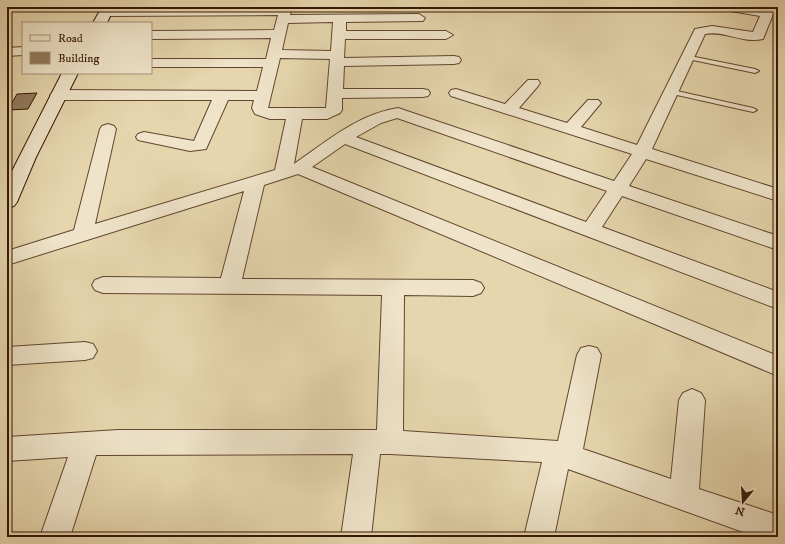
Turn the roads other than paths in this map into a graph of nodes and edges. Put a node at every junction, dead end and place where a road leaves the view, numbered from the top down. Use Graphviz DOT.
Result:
graph roads {
  1 [pos="729,7"];
  2 [pos="769,10"];
  3 [pos="285,12"];
  4 [pos="105,14"];
  5 [pos="337,15"];
  6 [pos="418,18"];
  7 [pos="279,34"];
  8 [pos="152,35"];
  9 [pos="418,35"];
  10 [pos="446,35"];
  11 [pos="339,36"];
  12 [pos="22,51"];
  13 [pos="7,52"];
  14 [pos="688,57"];
  15 [pos="272,58"];
  16 [pos="337,58"];
  17 [pos="420,60"];
  18 [pos="454,60"];
  19 [pos="152,63"];
  20 [pos="755,71"];
  21 [pos="69,74"];
  22 [pos="533,83"];
  23 [pos="671,92"];
  24 [pos="423,93"];
  25 [pos="335,94"];
  26 [pos="456,94"];
  27 [pos="58,95"];
  28 [pos="222,96"];
  29 [pos="263,96"];
  30 [pos="593,103"];
  31 [pos="508,110"];
  32 [pos="753,110"];
  33 [pos="295,114"];
  34 [pos="108,129"];
  35 [pos="570,130"];
  36 [pos="144,137"];
  37 [pos="344,138"];
  38 [pos="642,152"];
  39 [pos="291,171"];
  40 [pos="256,181"];
  41 [pos="618,188"];
  42 [pos="778,195"];
  43 [pos="7,202"];
  44 [pos="590,230"];
  45 [pos="83,235"];
  46 [pos="778,243"];
  47 [pos="7,258"];
  48 [pos="103,285"];
  49 [pos="230,286"];
  50 [pos="393,287"];
  51 [pos="473,288"];
  52 [pos="778,301"];
  53 [pos="84,351"];
  54 [pos="589,355"];
  55 [pos="7,356"];
  56 [pos="778,366"];
  57 [pos="692,400"];
  58 [pos="379,442"];
  59 [pos="86,444"];
  60 [pos="7,449"];
  61 [pos="563,454"];
  62 [pos="684,497"];
  63 [pos="778,530"];
  64 [pos="55,537"];
  65 [pos="356,537"];
  66 [pos="539,537"];
  1 -- 2 [label="street"];
  2 -- 14 [label="street"];
  3 -- 4 [label="street"];
  3 -- 5 [label="street"];
  3 -- 7 [label="street"];
  5 -- 6 [label="street"];
  5 -- 11 [label="street"];
  7 -- 8 [label="street"];
  7 -- 15 [label="street"];
  9 -- 10 [label="street"];
  9 -- 11 [label="street"];
  9 -- 17 [label="street"];
  11 -- 16 [label="street"];
  12 -- 13 [label="street"];
  14 -- 20 [label="lane"];
  14 -- 23 [label="street"];
  15 -- 16 [label="street"];
  15 -- 19 [label="street"];
  15 -- 29 [label="street"];
  16 -- 17 [label="street"];
  16 -- 25 [label="street"];
  17 -- 18 [label="street"];
  21 -- 27 [label="street"];
  22 -- 31 [label="street"];
  23 -- 32 [label="lane"];
  23 -- 38 [label="street"];
  24 -- 25 [label="street"];
  25 -- 33 [label="street"];
  26 -- 31 [label="street"];
  27 -- 28 [label="street"];
  27 -- 43 [label="street"];
  28 -- 29 [label="street"];
  28 -- 36 [label="street"];
  29 -- 33 [label="street"];
  30 -- 35 [label="street"];
  31 -- 35 [label="street"];
  33 -- 39 [label="street"];
  34 -- 45 [label="street"];
  35 -- 38 [label="street"];
  37 -- 39 [label="street"];
  37 -- 41 [label="street"];
  37 -- 44 [label="street"];
  38 -- 41 [label="street"];
  38 -- 42 [label="street"];
  39 -- 40 [label="street"];
  39 -- 56 [label="street"];
  40 -- 45 [label="street"];
  40 -- 49 [label="street"];
  41 -- 44 [label="street"];
  41 -- 46 [label="street"];
  44 -- 52 [label="street"];
  45 -- 47 [label="street"];
  48 -- 49 [label="street"];
  49 -- 50 [label="street"];
  50 -- 51 [label="street"];
  50 -- 58 [label="street"];
  53 -- 55 [label="street"];
  54 -- 61 [label="street"];
  57 -- 62 [label="street"];
  58 -- 59 [label="street"];
  58 -- 61 [label="street"];
  58 -- 65 [label="street"];
  59 -- 60 [label="street"];
  59 -- 64 [label="street"];
  61 -- 62 [label="street"];
  61 -- 66 [label="street"];
  62 -- 63 [label="street"];
}
